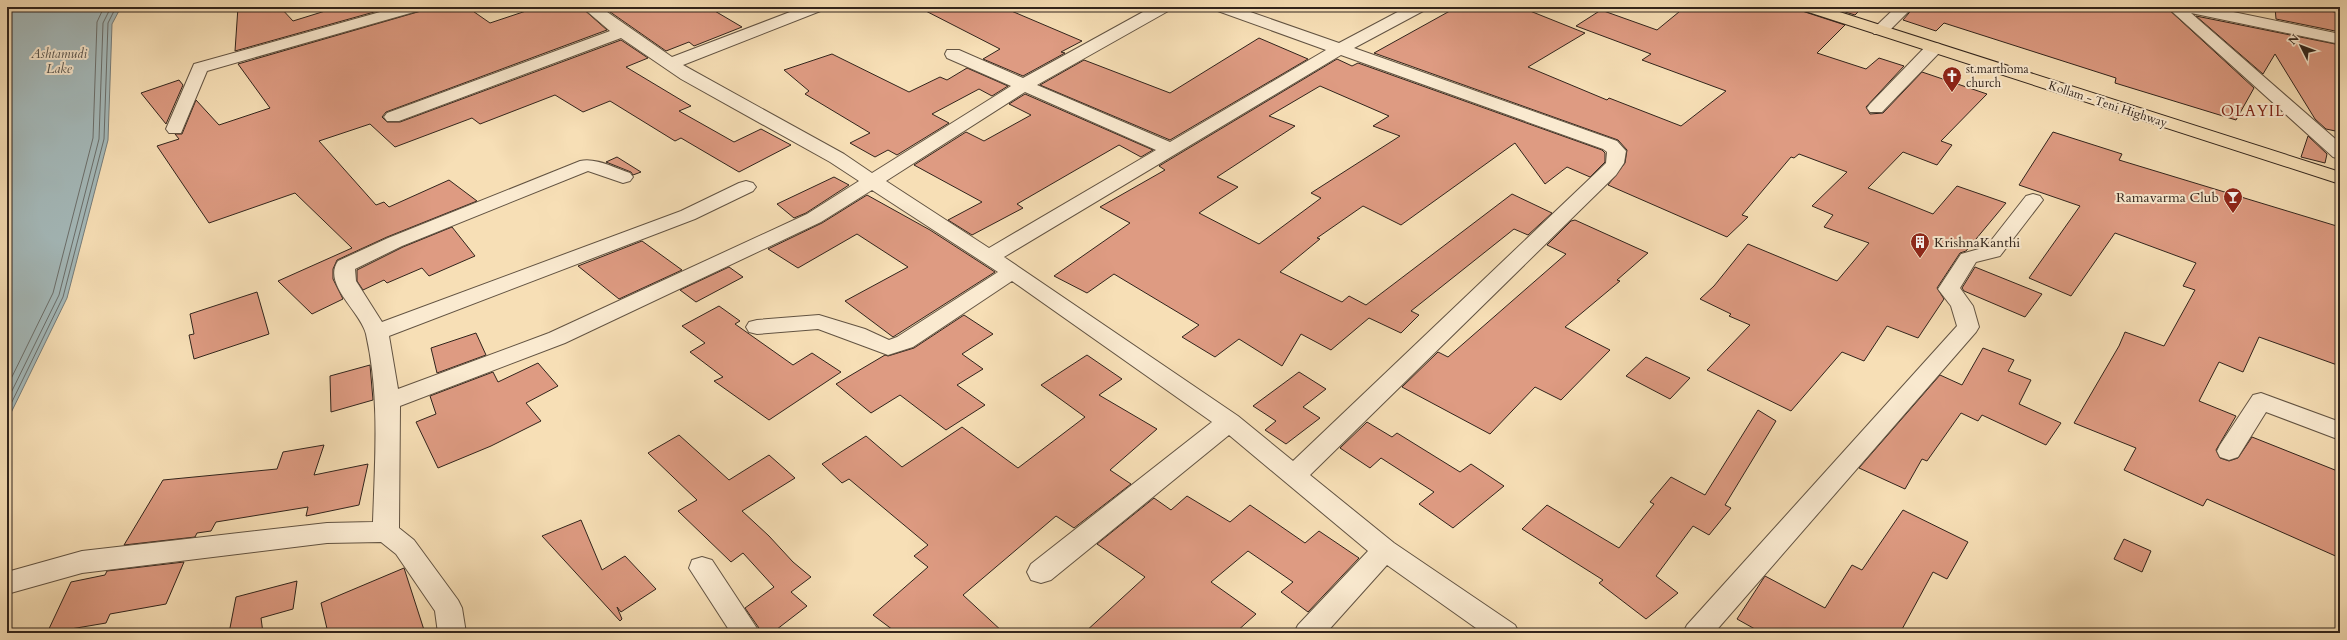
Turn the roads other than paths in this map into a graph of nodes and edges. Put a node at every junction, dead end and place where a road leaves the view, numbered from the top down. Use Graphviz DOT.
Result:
graph roads {
  1 [pos="415,7"];
  2 [pos="590,7"];
  3 [pos="817,7"];
  4 [pos="1164,7"];
  5 [pos="1221,7"];
  6 [pos="1419,7"];
  7 [pos="1808,7"];
  8 [pos="1905,7"];
  9 [pos="2175,7"];
  10 [pos="2186,7"];
  11 [pos="1880,31"];
  12 [pos="622,32"];
  13 [pos="2340,39"];
  14 [pos="1934,48"];
  15 [pos="1340,49"];
  16 [pos="953,54"];
  17 [pos="670,64"];
  18 [pos="1024,85"];
  19 [pos="1876,108"];
  20 [pos="393,117"];
  21 [pos="175,128"];
  22 [pos="1172,150"];
  23 [pos="2340,152"];
  24 [pos="623,177"];
  25 [pos="2340,178"];
  26 [pos="871,182"];
  27 [pos="746,187"];
  28 [pos="2033,200"];
  29 [pos="989,257"];
  30 [pos="1012,272"];
  31 [pos="757,327"];
  32 [pos="378,332"];
  33 [pos="388,402"];
  34 [pos="1229,422"];
  35 [pos="2340,431"];
  36 [pos="2229,451"];
  37 [pos="1294,475"];
  38 [pos="386,532"];
  39 [pos="1385,550"];
  40 [pos="702,568"];
  41 [pos="1041,572"];
  42 [pos="7,583"];
  43 [pos="452,633"];
  44 [pos="746,633"];
  45 [pos="1308,633"];
  46 [pos="1505,633"];
  47 [pos="1697,633"];
  1 -- 21 [label="street"];
  2 -- 12 [label="street"];
  3 -- 17 [label="street"];
  4 -- 18 [label="street"];
  5 -- 15 [label="street"];
  6 -- 15 [label="street"];
  7 -- 11 [label="main road, Kollam - Teni Highway"];
  8 -- 11 [label="street"];
  9 -- 23 [label="street"];
  10 -- 13 [label="street"];
  11 -- 14 [label="main road, Kollam - Teni Highway"];
  12 -- 17 [label="street"];
  12 -- 20 [label="street"];
  14 -- 19 [label="street"];
  14 -- 25 [label="main road, Kollam - Teni Highway"];
  15 -- 22 [label="street"];
  15 -- 37 [label="street"];
  16 -- 18 [label="street"];
  17 -- 26 [label="street"];
  18 -- 22 [label="street"];
  18 -- 26 [label="street"];
  22 -- 29 [label="street"];
  24 -- 32 [label="street"];
  26 -- 29 [label="street"];
  26 -- 33 [label="street"];
  27 -- 32 [label="street"];
  28 -- 47 [label="street"];
  29 -- 30 [label="street"];
  30 -- 31 [label="street"];
  30 -- 34 [label="street"];
  32 -- 33 [label="street"];
  33 -- 38 [label="street"];
  34 -- 37 [label="street"];
  34 -- 41 [label="street"];
  35 -- 36 [label="street"];
  37 -- 39 [label="street"];
  38 -- 42 [label="street"];
  38 -- 43 [label="street"];
  39 -- 45 [label="street"];
  39 -- 46 [label="street"];
  40 -- 44 [label="street"];
}
